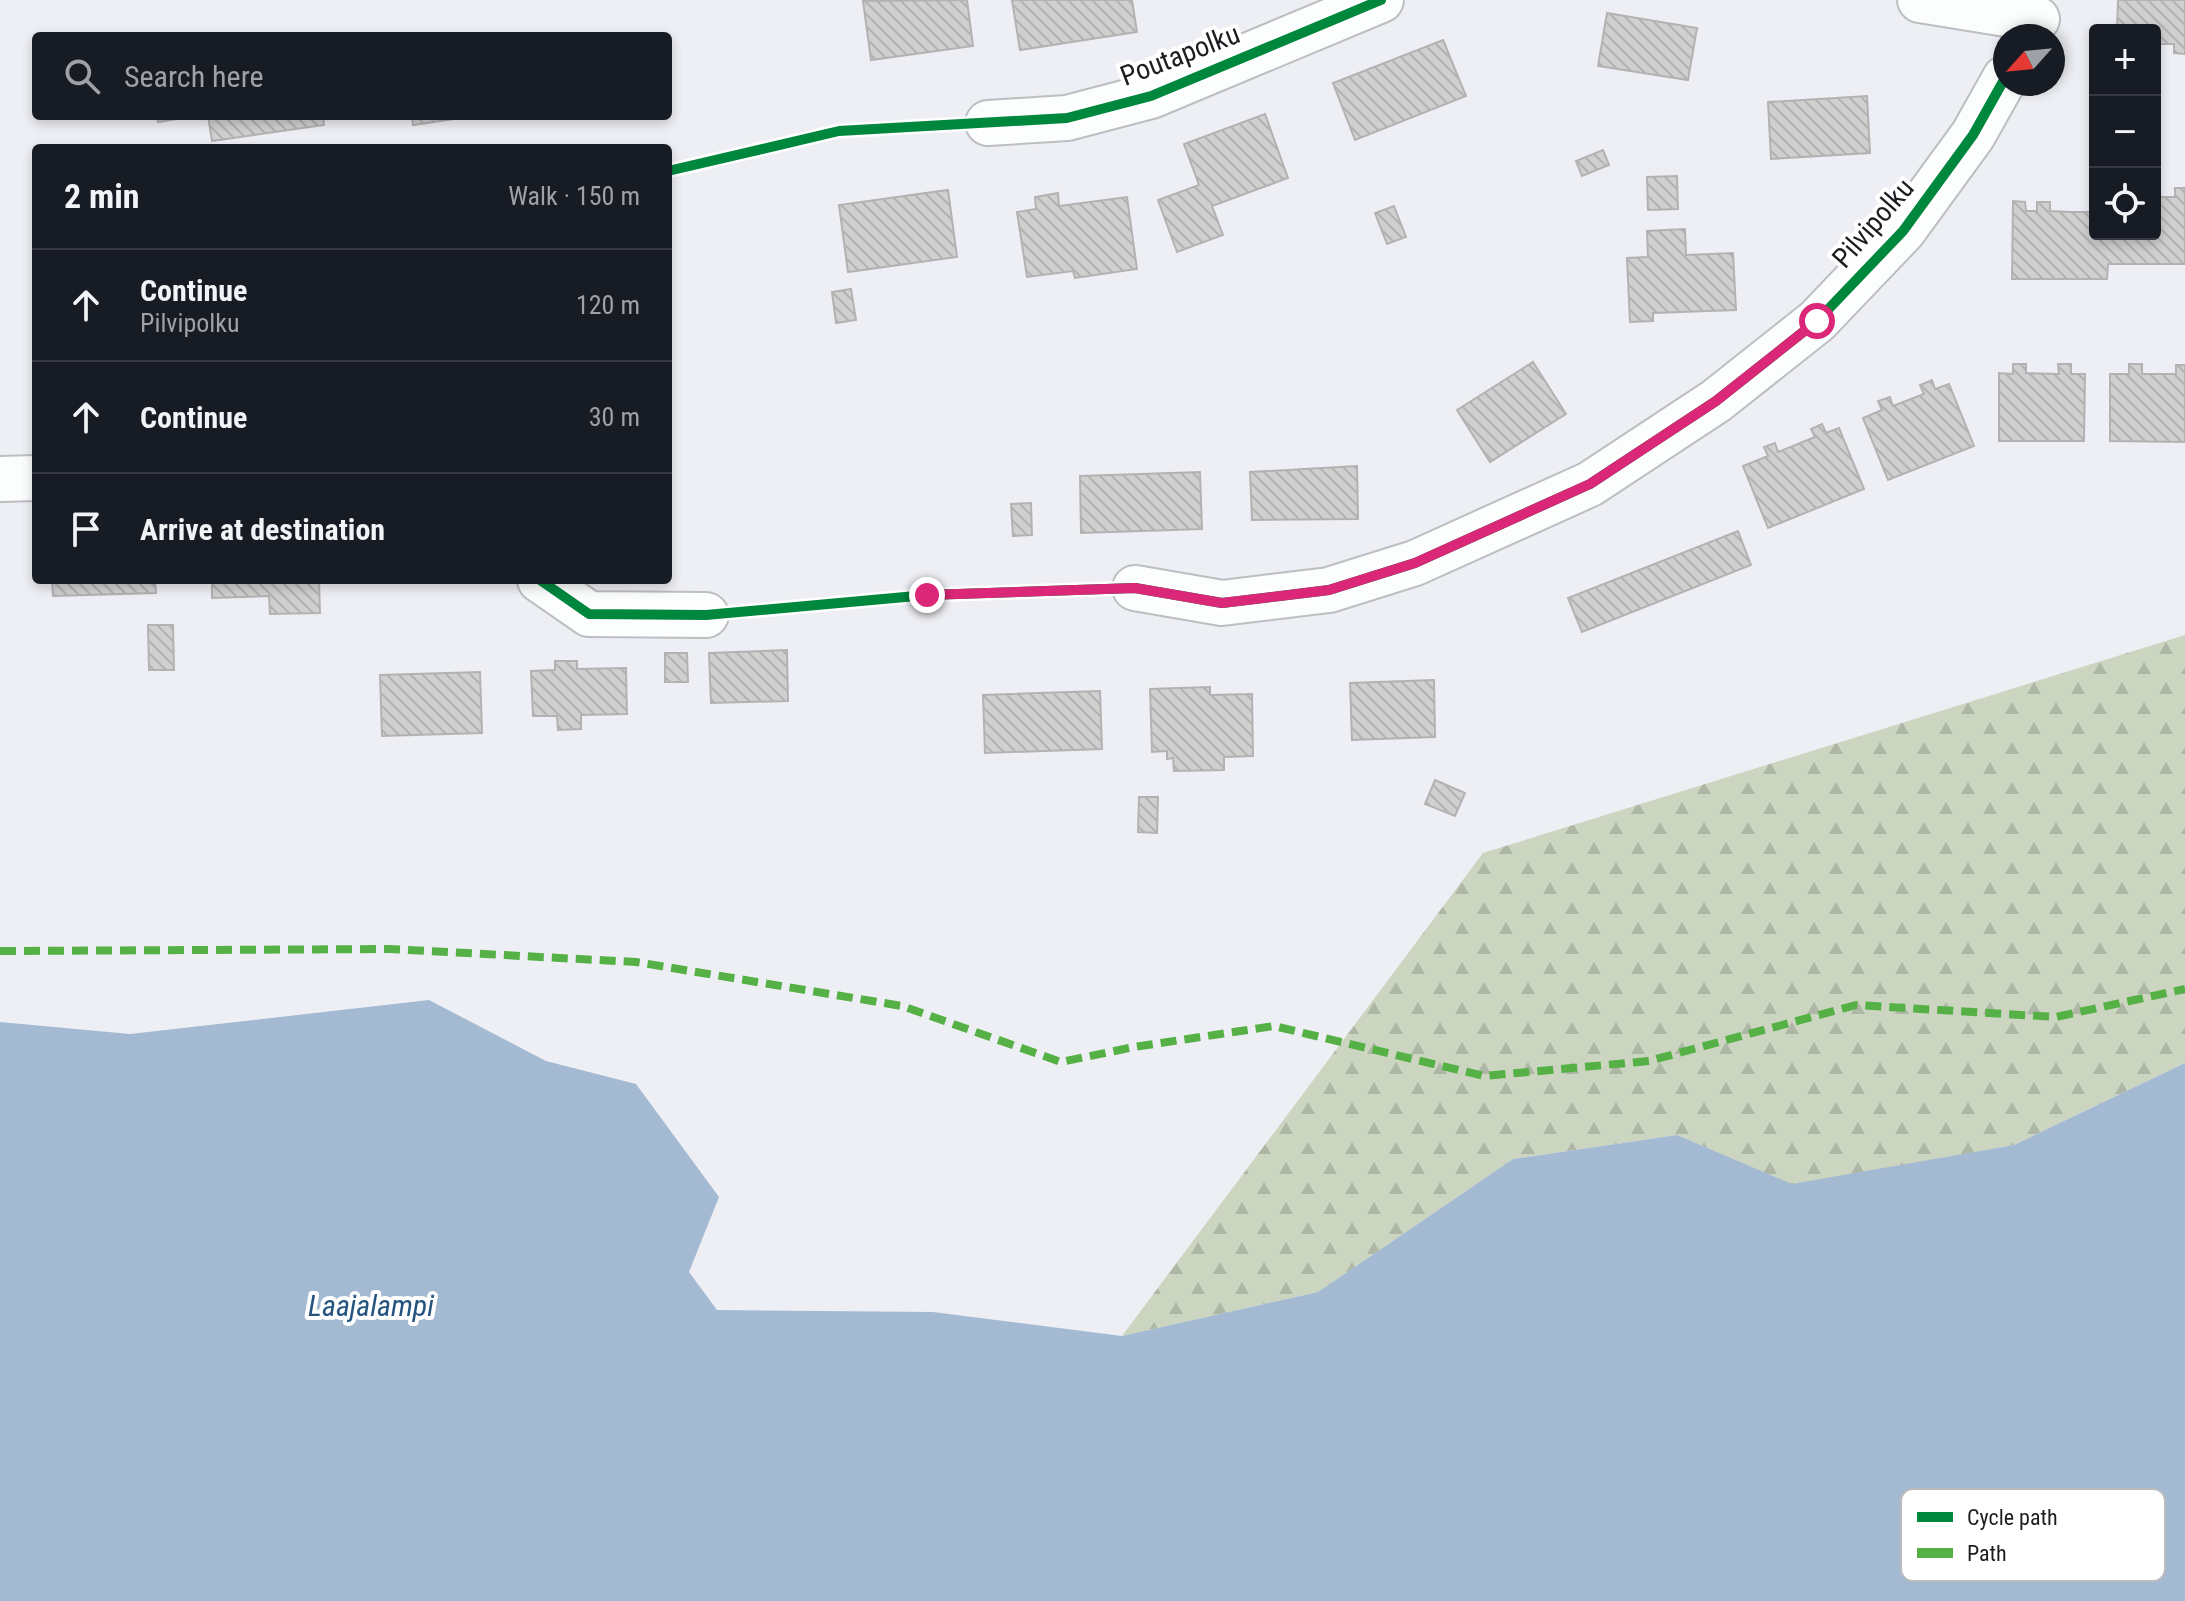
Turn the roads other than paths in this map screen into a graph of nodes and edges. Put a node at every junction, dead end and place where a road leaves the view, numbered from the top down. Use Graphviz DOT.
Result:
graph roads {
  1 [pos="1381,0"];
  2 [pos="1920,0"];
  3 [pos="2037,18"];
  4 [pos="1995,96"];
  5 [pos="988,123"];
  6 [pos="546,584"];
  7 [pos="1135,588"];
  8 [pos="706,615"];
  1 -- 5 [label="street, Poutapolku"];
  2 -- 3 [label="street"];
  4 -- 7 [label="street, Pilvipolku"];
  6 -- 8 [label="street"];
}
